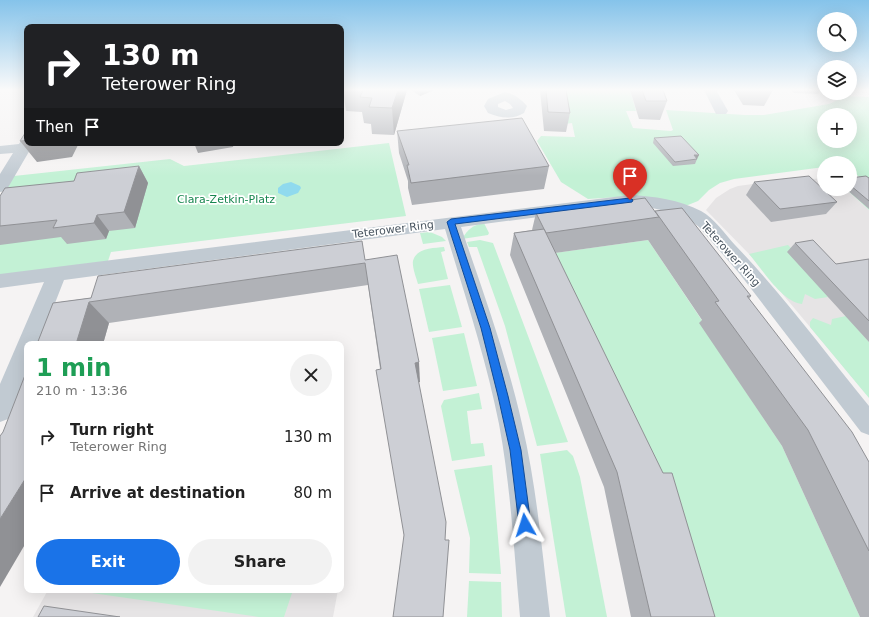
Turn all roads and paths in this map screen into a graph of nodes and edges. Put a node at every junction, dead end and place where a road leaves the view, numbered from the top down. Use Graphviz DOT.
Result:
graph roads {
  1 [pos="24,145"];
  2 [pos="24,146"];
  3 [pos="0,150"];
  4 [pos="0,187"];
  5 [pos="451,222"];
  6 [pos="57,273"];
  7 [pos="0,281"];
  8 [pos="30,341"];
  9 [pos="24,354"];
  10 [pos="0,411"];
  11 [pos="869,424"];
  12 [pos="534,617"];
  1 -- 3 [label="street"];
  2 -- 4 [label="street"];
  5 -- 6 [label="street, Teterower Ring"];
  5 -- 11 [label="street, Teterower Ring"];
  5 -- 12 [label="street"];
  6 -- 7 [label="street, Teterower Ring"];
  6 -- 8 [label="street"];
  9 -- 10 [label="street"];
}
